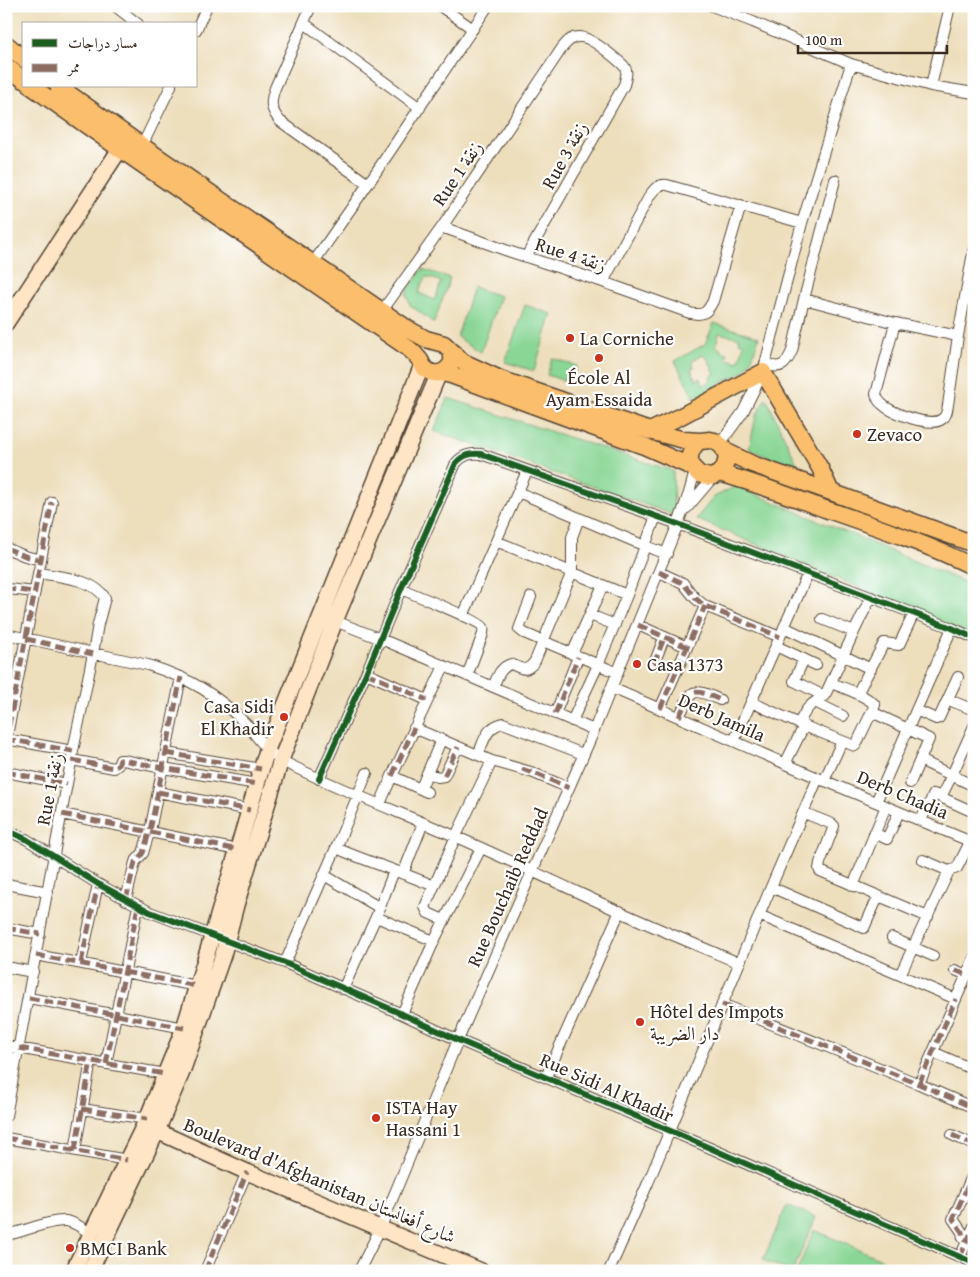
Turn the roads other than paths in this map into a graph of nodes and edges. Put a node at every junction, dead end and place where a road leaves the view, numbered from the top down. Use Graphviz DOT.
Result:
graph roads {
  1 [pos="116,6"];
  2 [pos="207,6"];
  3 [pos="311,6"];
  4 [pos="440,6"];
  5 [pos="488,6"];
  6 [pos="712,6"];
  7 [pos="950,6"];
  8 [pos="136,22"];
  9 [pos="304,23"];
  10 [pos="198,26"];
  11 [pos="473,29"];
  12 [pos="6,44"];
  13 [pos="22,57"];
  14 [pos="851,64"];
  15 [pos="6,66"];
  16 [pos="626,68"];
  17 [pos="22,78"];
  18 [pos="931,86"];
  19 [pos="34,88"];
  20 [pos="61,88"];
  21 [pos="170,88"];
  22 [pos="974,93"];
  23 [pos="420,108"];
  24 [pos="142,146"];
  25 [pos="120,149"];
  26 [pos="835,180"];
  27 [pos="368,184"];
  28 [pos="741,205"];
  29 [pos="802,223"];
  30 [pos="442,227"];
  31 [pos="974,247"];
  32 [pos="526,257"];
  33 [pos="313,263"];
  34 [pos="603,282"];
  35 [pos="804,299"];
  36 [pos="382,311"];
  37 [pos="6,323"];
  38 [pos="895,324"];
  39 [pos="958,336"];
  40 [pos="435,342"];
  41 [pos="451,351"];
  42 [pos="422,364"];
  43 [pos="764,368"];
  44 [pos="440,373"];
  45 [pos="650,431"];
  46 [pos="700,441"];
  47 [pos="722,447"];
  48 [pos="694,469"];
  49 [pos="527,471"];
  50 [pos="716,475"];
  51 [pos="518,492"];
  52 [pos="831,492"];
  53 [pos="52,502"];
  54 [pos="656,516"];
  55 [pos="579,518"];
  56 [pos="680,519"];
  57 [pos="496,541"];
  58 [pos="974,544"];
  59 [pos="645,546"];
  60 [pos="6,548"];
  61 [pos="667,554"];
  62 [pos="41,560"];
  63 [pos="974,567"];
  64 [pos="572,572"];
  65 [pos="659,572"];
  66 [pos="808,573"];
  67 [pos="38,574"];
  68 [pos="603,585"];
  69 [pos="6,587"];
  70 [pos="401,589"];
  71 [pos="35,592"];
  72 [pos="627,595"];
  73 [pos="531,597"];
  74 [pos="871,597"];
  75 [pos="705,606"];
  76 [pos="914,614"];
  77 [pos="590,615"];
  78 [pos="463,616"];
  79 [pos="822,619"];
  80 [pos="335,621"];
  81 [pos="614,625"];
  82 [pos="638,625"];
  83 [pos="952,628"];
  84 [pos="854,632"];
  85 [pos="6,634"];
  86 [pos="780,637"];
  87 [pos="664,638"];
  88 [pos="974,638"];
  89 [pos="26,639"];
  90 [pos="381,639"];
  91 [pos="543,642"];
  92 [pos="688,647"];
  93 [pos="94,654"];
  94 [pos="844,655"];
  95 [pos="575,656"];
  96 [pos="804,659"];
  97 [pos="654,664"];
  98 [pos="598,665"];
  99 [pos="816,665"];
  100 [pos="444,666"];
  101 [pos="871,669"];
  102 [pos="366,673"];
  103 [pos="618,673"];
  104 [pos="467,676"];
  105 [pos="181,677"];
  106 [pos="958,678"];
  107 [pos="831,683"];
  108 [pos="493,687"];
  109 [pos="612,688"];
  110 [pos="11,691"];
  111 [pos="857,694"];
  112 [pos="820,699"];
  113 [pos="428,700"];
  114 [pos="720,700"];
  115 [pos="949,700"];
  116 [pos="751,702"];
  117 [pos="660,709"];
  118 [pos="916,710"];
  119 [pos="974,710"];
  120 [pos="872,712"];
  121 [pos="555,714"];
  122 [pos="843,716"];
  123 [pos="679,717"];
  124 [pos="572,721"];
  125 [pos="801,725"];
  126 [pos="974,726"];
  127 [pos="414,728"];
  128 [pos="908,729"];
  129 [pos="594,730"];
  130 [pos="6,740"];
  131 [pos="441,740"];
  132 [pos="734,741"];
  133 [pos="842,741"];
  134 [pos="458,747"];
  135 [pos="267,750"];
  136 [pos="166,753"];
  137 [pos="583,754"];
  138 [pos="478,755"];
  139 [pos="73,756"];
  140 [pos="281,760"];
  141 [pos="920,760"];
  142 [pos="492,761"];
  143 [pos="785,764"];
  144 [pos="163,768"];
  145 [pos="6,772"];
  146 [pos="367,773"];
  147 [pos="428,773"];
  148 [pos="952,775"];
  149 [pos="392,776"];
  150 [pos="259,777"];
  151 [pos="319,779"];
  152 [pos="821,779"];
  153 [pos="910,783"];
  154 [pos="67,784"];
  155 [pos="974,786"];
  156 [pos="569,788"];
  157 [pos="158,792"];
  158 [pos="358,795"];
  159 [pos="941,797"];
  160 [pos="380,804"];
  161 [pos="881,804"];
  162 [pos="250,810"];
  163 [pos="969,810"];
  164 [pos="899,812"];
  165 [pos="62,814"];
  166 [pos="804,814"];
  167 [pos="921,820"];
  168 [pos="423,822"];
  169 [pos="6,830"];
  170 [pos="149,832"];
  171 [pos="874,833"];
  172 [pos="456,836"];
  173 [pos="972,842"];
  174 [pos="336,848"];
  175 [pos="481,848"];
  176 [pos="238,850"];
  177 [pos="54,856"];
  178 [pos="923,860"];
  179 [pos="532,871"];
  180 [pos="949,871"];
  181 [pos="399,872"];
  182 [pos="324,876"];
  183 [pos="6,884"];
  184 [pos="98,884"];
  185 [pos="434,886"];
  186 [pos="853,886"];
  187 [pos="771,887"];
  188 [pos="48,892"];
  189 [pos="878,897"];
  190 [pos="126,900"];
  191 [pos="138,906"];
  192 [pos="620,911"];
  193 [pos="378,913"];
  194 [pos="759,915"];
  195 [pos="928,917"];
  196 [pos="444,920"];
  197 [pos="6,928"];
  198 [pos="40,934"];
  199 [pos="212,936"];
  200 [pos="892,938"];
  201 [pos="227,940"];
  202 [pos="434,941"];
  203 [pos="913,948"];
  204 [pos="36,955"];
  205 [pos="933,956"];
  206 [pos="974,958"];
  207 [pos="81,963"];
  208 [pos="285,963"];
  209 [pos="739,963"];
  210 [pos="6,968"];
  211 [pos="955,970"];
  212 [pos="124,971"];
  213 [pos="33,972"];
  214 [pos="900,975"];
  215 [pos="967,975"];
  216 [pos="197,986"];
  217 [pos="344,989"];
  218 [pos="29,998"];
  219 [pos="956,999"];
  220 [pos="722,1004"];
  221 [pos="116,1014"];
  222 [pos="402,1014"];
  223 [pos="184,1028"];
  224 [pos="458,1040"];
  225 [pos="6,1046"];
  226 [pos="19,1048"];
  227 [pos="933,1052"];
  228 [pos="91,1061"];
  229 [pos="106,1064"];
  230 [pos="973,1069"];
  231 [pos="165,1074"];
  232 [pos="546,1077"];
  233 [pos="919,1084"];
  234 [pos="974,1108"];
  235 [pos="82,1109"];
  236 [pos="6,1116"];
  237 [pos="149,1125"];
  238 [pos="670,1131"];
  239 [pos="952,1135"];
  240 [pos="6,1138"];
  241 [pos="974,1145"];
  242 [pos="75,1150"];
  243 [pos="127,1160"];
  244 [pos="248,1172"];
  245 [pos="974,1172"];
  246 [pos="974,1226"];
  247 [pos="380,1229"];
  248 [pos="91,1234"];
  249 [pos="6,1235"];
  250 [pos="970,1243"];
  251 [pos="960,1257"];
  252 [pos="974,1263"];
  253 [pos="73,1271"];
  254 [pos="90,1271"];
  255 [pos="205,1271"];
  256 [pos="359,1271"];
  257 [pos="481,1271"];
  258 [pos="609,1271"];
  1 -- 8 [label="street"];
  2 -- 10 [label="street"];
  3 -- 9 [label="street"];
  4 -- 11 [label="street"];
  5 -- 11 [label="street"];
  6 -- 14 [label="street"];
  7 -- 18 [label="street"];
  9 -- 23 [label="street"];
  9 -- 27 [label="street"];
  11 -- 23 [label="street"];
  12 -- 13 [label="main road"];
  14 -- 18 [label="street"];
  14 -- 29 [label="street"];
  15 -- 17 [label="main road"];
  16 -- 30 [label="street, Rue 1 زنقة"];
  16 -- 32 [label="street, Rue 3 زنقة"];
  18 -- 22 [label="street"];
  19 -- 25 [label="main road"];
  20 -- 24 [label="main road"];
  21 -- 24 [label="street"];
  23 -- 27 [label="street"];
  24 -- 33 [label="main road"];
  25 -- 37 [label="main road"];
  25 -- 42 [label="main road"];
  26 -- 35 [label="street"];
  27 -- 33 [label="street"];
  28 -- 29 [label="street"];
  28 -- 34 [label="street"];
  28 -- 34 [label="street, Rue 4 زنقة"];
  29 -- 43 [label="street"];
  30 -- 32 [label="street, Rue 4 زنقة"];
  30 -- 36 [label="street, Rue 1 زنقة"];
  31 -- 39 [label="street"];
  32 -- 34 [label="street, Rue 4 زنقة"];
  33 -- 36 [label="main road"];
  35 -- 38 [label="street"];
  35 -- 43 [label="street"];
  36 -- 40 [label="main road"];
  38 -- 39 [label="street"];
  38 -- 39 [label="street"];
  40 -- 41 [label="main road"];
  40 -- 42 [label="main road"];
  41 -- 44 [label="main road"];
  41 -- 45 [label="main road"];
  42 -- 44 [label="main road"];
  42 -- 135 [label="main road"];
  43 -- 45 [label="main road"];
  43 -- 47 [label="street"];
  43 -- 52 [label="main road"];
  44 -- 48 [label="main road"];
  44 -- 80 [label="main road"];
  45 -- 46 [label="main road"];
  46 -- 47 [label="main road"];
  46 -- 48 [label="main road"];
  47 -- 50 [label="main road"];
  47 -- 52 [label="main road"];
  48 -- 50 [label="main road"];
  48 -- 56 [label="street, Rue Bouchaib Reddad"];
  49 -- 51 [label="street"];
  49 -- 54 [label="street"];
  49 -- 70 [label="street"];
  50 -- 56 [label="street, Rue Bouchaib Reddad"];
  50 -- 63 [label="main road"];
  51 -- 55 [label="street"];
  51 -- 57 [label="street"];
  52 -- 58 [label="main road"];
  53 -- 62 [label="street"];
  54 -- 56 [label="street"];
  54 -- 59 [label="street"];
  55 -- 59 [label="street"];
  55 -- 64 [label="street"];
  56 -- 61 [label="street, Rue Bouchaib Reddad"];
  56 -- 66 [label="street"];
  57 -- 64 [label="street"];
  57 -- 78 [label="street"];
  59 -- 61 [label="street"];
  59 -- 72 [label="street"];
  60 -- 62 [label="street"];
  61 -- 65 [label="street, Rue Bouchaib Reddad"];
  62 -- 67 [label="street"];
  64 -- 68 [label="street"];
  64 -- 91 [label="street"];
  65 -- 75 [label="street"];
  65 -- 82 [label="street, Rue Bouchaib Reddad"];
  66 -- 74 [label="street"];
  66 -- 86 [label="street"];
  67 -- 71 [label="street"];
  67 -- 93 [label="street, Rue 1 زنقة"];
  68 -- 72 [label="street"];
  68 -- 77 [label="street"];
  69 -- 71 [label="street"];
  70 -- 78 [label="street"];
  70 -- 90 [label="street"];
  71 -- 89 [label="street"];
  72 -- 81 [label="street"];
  73 -- 91 [label="street"];
  74 -- 76 [label="street"];
  74 -- 84 [label="street"];
  75 -- 86 [label="street"];
  75 -- 92 [label="street"];
  76 -- 83 [label="street"];
  76 -- 101 [label="street"];
  77 -- 81 [label="street"];
  77 -- 95 [label="street"];
  78 -- 104 [label="street"];
  79 -- 84 [label="street"];
  80 -- 90 [label="street"];
  80 -- 140 [label="main road"];
  81 -- 98 [label="street"];
  82 -- 87 [label="street"];
  82 -- 103 [label="street, Rue Bouchaib Reddad"];
  83 -- 88 [label="street"];
  83 -- 118 [label="street"];
  84 -- 94 [label="street"];
  85 -- 89 [label="street"];
  86 -- 94 [label="street"];
  86 -- 96 [label="street"];
  86 -- 116 [label="street"];
  87 -- 92 [label="street"];
  87 -- 97 [label="street"];
  89 -- 93 [label="street"];
  89 -- 110 [label="street"];
  90 -- 100 [label="street"];
  90 -- 102 [label="street"];
  91 -- 95 [label="street"];
  91 -- 108 [label="street"];
  92 -- 117 [label="street"];
  93 -- 105 [label="street"];
  93 -- 139 [label="street, Rue 1 زنقة"];
  94 -- 101 [label="street"];
  94 -- 107 [label="street"];
  95 -- 98 [label="street"];
  95 -- 121 [label="street"];
  96 -- 99 [label="street"];
  96 -- 112 [label="street"];
  98 -- 103 [label="street"];
  98 -- 124 [label="street"];
  100 -- 104 [label="street"];
  100 -- 113 [label="street"];
  101 -- 111 [label="street"];
  102 -- 113 [label="street"];
  102 -- 151 [label="street"];
  103 -- 109 [label="street, Rue Bouchaib Reddad"];
  104 -- 108 [label="street"];
  105 -- 135 [label="street"];
  105 -- 136 [label="street"];
  106 -- 115 [label="street"];
  107 -- 111 [label="street"];
  107 -- 112 [label="street"];
  108 -- 121 [label="street"];
  109 -- 117 [label="street, Derb Jamila"];
  109 -- 129 [label="street, Rue Bouchaib Reddad"];
  110 -- 130 [label="street"];
  111 -- 120 [label="street"];
  112 -- 122 [label="street"];
  112 -- 125 [label="street"];
  113 -- 127 [label="street"];
  114 -- 123 [label="street"];
  115 -- 118 [label="street"];
  115 -- 119 [label="street"];
  116 -- 125 [label="street"];
  116 -- 132 [label="street"];
  117 -- 123 [label="street, Derb Jamila"];
  118 -- 128 [label="street"];
  120 -- 128 [label="street"];
  120 -- 133 [label="street"];
  121 -- 124 [label="street"];
  123 -- 132 [label="street, Derb Jamila"];
  124 -- 129 [label="street"];
  125 -- 133 [label="street"];
  125 -- 143 [label="street"];
  126 -- 148 [label="street"];
  127 -- 131 [label="street"];
  127 -- 149 [label="street"];
  128 -- 141 [label="street"];
  128 -- 161 [label="street"];
  129 -- 137 [label="street, Rue Bouchaib Reddad"];
  130 -- 139 [label="street"];
  131 -- 134 [label="street"];
  131 -- 147 [label="street"];
  132 -- 143 [label="street, Derb Jamila"];
  133 -- 152 [label="street"];
  134 -- 138 [label="street"];
  134 -- 147 [label="street"];
  135 -- 140 [label="street"];
  135 -- 150 [label="main road"];
  136 -- 144 [label="street"];
  136 -- 150 [label="street"];
  137 -- 138 [label="street"];
  137 -- 156 [label="street, Rue Bouchaib Reddad"];
  138 -- 142 [label="street"];
  139 -- 144 [label="street"];
  139 -- 154 [label="street, Rue 1 زنقة"];
  140 -- 151 [label="street"];
  140 -- 201 [label="main road"];
  141 -- 148 [label="street"];
  141 -- 153 [label="street"];
  142 -- 156 [label="street"];
  142 -- 172 [label="street"];
  143 -- 152 [label="street, Derb Jamila"];
  144 -- 150 [label="street"];
  144 -- 157 [label="street"];
  145 -- 154 [label="street"];
  146 -- 158 [label="street"];
  147 -- 149 [label="street"];
  148 -- 155 [label="street"];
  148 -- 159 [label="street"];
  149 -- 160 [label="street"];
  150 -- 162 [label="main road"];
  151 -- 158 [label="street"];
  152 -- 161 [label="street, Derb Chadia"];
  152 -- 166 [label="street"];
  154 -- 165 [label="street, Rue 1 زنقة"];
  156 -- 179 [label="street, Rue Bouchaib Reddad"];
  157 -- 162 [label="street"];
  157 -- 170 [label="street"];
  158 -- 160 [label="street"];
  158 -- 174 [label="street"];
  159 -- 163 [label="street"];
  159 -- 167 [label="street"];
  160 -- 168 [label="street"];
  161 -- 164 [label="street, Derb Chadia"];
  161 -- 171 [label="street"];
  162 -- 176 [label="main road"];
  164 -- 167 [label="street, Derb Chadia"];
  164 -- 171 [label="street"];
  165 -- 170 [label="street"];
  165 -- 177 [label="street, Rue 1 زنقة"];
  166 -- 186 [label="street"];
  166 -- 187 [label="street"];
  167 -- 173 [label="street, Derb Chadia"];
  168 -- 172 [label="street"];
  168 -- 181 [label="street"];
  169 -- 177 [label="street, Rue Sidi Al Khadir"];
  170 -- 176 [label="street"];
  170 -- 190 [label="street"];
  171 -- 186 [label="street"];
  172 -- 175 [label="street"];
  172 -- 185 [label="street"];
  173 -- 180 [label="street"];
  174 -- 181 [label="street"];
  174 -- 182 [label="street"];
  175 -- 179 [label="street"];
  175 -- 196 [label="street"];
  176 -- 199 [label="main road"];
  177 -- 184 [label="street, Rue Sidi Al Khadir"];
  177 -- 188 [label="street, Rue 1 زنقة"];
  178 -- 180 [label="street"];
  179 -- 192 [label="street"];
  179 -- 224 [label="street, Rue Bouchaib Reddad"];
  180 -- 195 [label="street"];
  181 -- 185 [label="street"];
  181 -- 193 [label="street"];
  182 -- 193 [label="street"];
  182 -- 208 [label="street"];
  183 -- 188 [label="street"];
  184 -- 190 [label="street, Rue Sidi Al Khadir"];
  184 -- 207 [label="street"];
  185 -- 196 [label="street"];
  186 -- 189 [label="street"];
  187 -- 189 [label="street"];
  187 -- 194 [label="street"];
  188 -- 198 [label="street, Rue 1 زنقة"];
  189 -- 195 [label="street"];
  190 -- 191 [label="street, Rue Sidi Al Khadir"];
  191 -- 199 [label="street, Rue Sidi Al Khadir"];
  191 -- 212 [label="street"];
  192 -- 209 [label="street"];
  192 -- 232 [label="street"];
  193 -- 202 [label="street"];
  193 -- 217 [label="street"];
  194 -- 209 [label="street"];
  194 -- 214 [label="street"];
  195 -- 203 [label="street"];
  196 -- 202 [label="street"];
  197 -- 198 [label="street"];
  198 -- 204 [label="street, Rue 1 زنقة"];
  199 -- 201 [label="street, Rue Sidi Al Khadir"];
  199 -- 216 [label="main road"];
  200 -- 203 [label="street"];
  201 -- 208 [label="street, Rue Sidi Al Khadir"];
  201 -- 237 [label="main road"];
  202 -- 222 [label="street"];
  203 -- 205 [label="street"];
  203 -- 214 [label="street"];
  204 -- 207 [label="street"];
  204 -- 213 [label="street, Rue 1 زنقة"];
  206 -- 215 [label="street"];
  207 -- 212 [label="street"];
  208 -- 217 [label="street, Rue Sidi Al Khadir"];
  209 -- 220 [label="street"];
  210 -- 213 [label="street"];
  211 -- 215 [label="street"];
  212 -- 216 [label="street"];
  212 -- 221 [label="street"];
  213 -- 218 [label="street, Rue 1 زنقة"];
  214 -- 219 [label="street"];
  215 -- 219 [label="street"];
  216 -- 223 [label="main road"];
  217 -- 222 [label="street, Rue Sidi Al Khadir"];
  218 -- 221 [label="street"];
  218 -- 226 [label="street, Rue 1 زنقة"];
  219 -- 227 [label="street"];
  220 -- 233 [label="street"];
  220 -- 238 [label="street"];
  221 -- 223 [label="street"];
  221 -- 229 [label="street"];
  222 -- 224 [label="street, Rue Sidi Al Khadir"];
  223 -- 231 [label="main road"];
  224 -- 232 [label="street, Rue Sidi Al Khadir"];
  224 -- 247 [label="street, Rue Bouchaib Reddad"];
  225 -- 226 [label="street"];
  226 -- 228 [label="street"];
  226 -- 236 [label="street, Rue 1 زنقة"];
  227 -- 230 [label="street"];
  227 -- 233 [label="street"];
  228 -- 229 [label="street"];
  228 -- 235 [label="street"];
  229 -- 231 [label="street"];
  231 -- 237 [label="main road"];
  232 -- 238 [label="street, Rue Sidi Al Khadir"];
  233 -- 234 [label="street"];
  235 -- 237 [label="street"];
  235 -- 242 [label="street"];
  237 -- 243 [label="main road"];
  237 -- 244 [label="main road, Boulevard d'Afghanistan شارع أفغانستان"];
  237 -- 254 [label="main road"];
  238 -- 251 [label="street, Rue Sidi Al Khadir"];
  238 -- 258 [label="street"];
  239 -- 241 [label="street"];
  240 -- 242 [label="street"];
  242 -- 243 [label="street"];
  243 -- 248 [label="main road"];
  244 -- 247 [label="main road, Boulevard d'Afghanistan شارع أفغانستان"];
  244 -- 255 [label="street"];
  245 -- 250 [label="street"];
  246 -- 250 [label="street"];
  247 -- 256 [label="street, Rue Bouchaib Reddad"];
  247 -- 257 [label="main road, Boulevard d'Afghanistan شارع أفغانستان"];
  248 -- 249 [label="street"];
  248 -- 253 [label="main road"];
  250 -- 251 [label="street"];
  251 -- 252 [label="street, Rue Sidi Al Khadir"];
}
